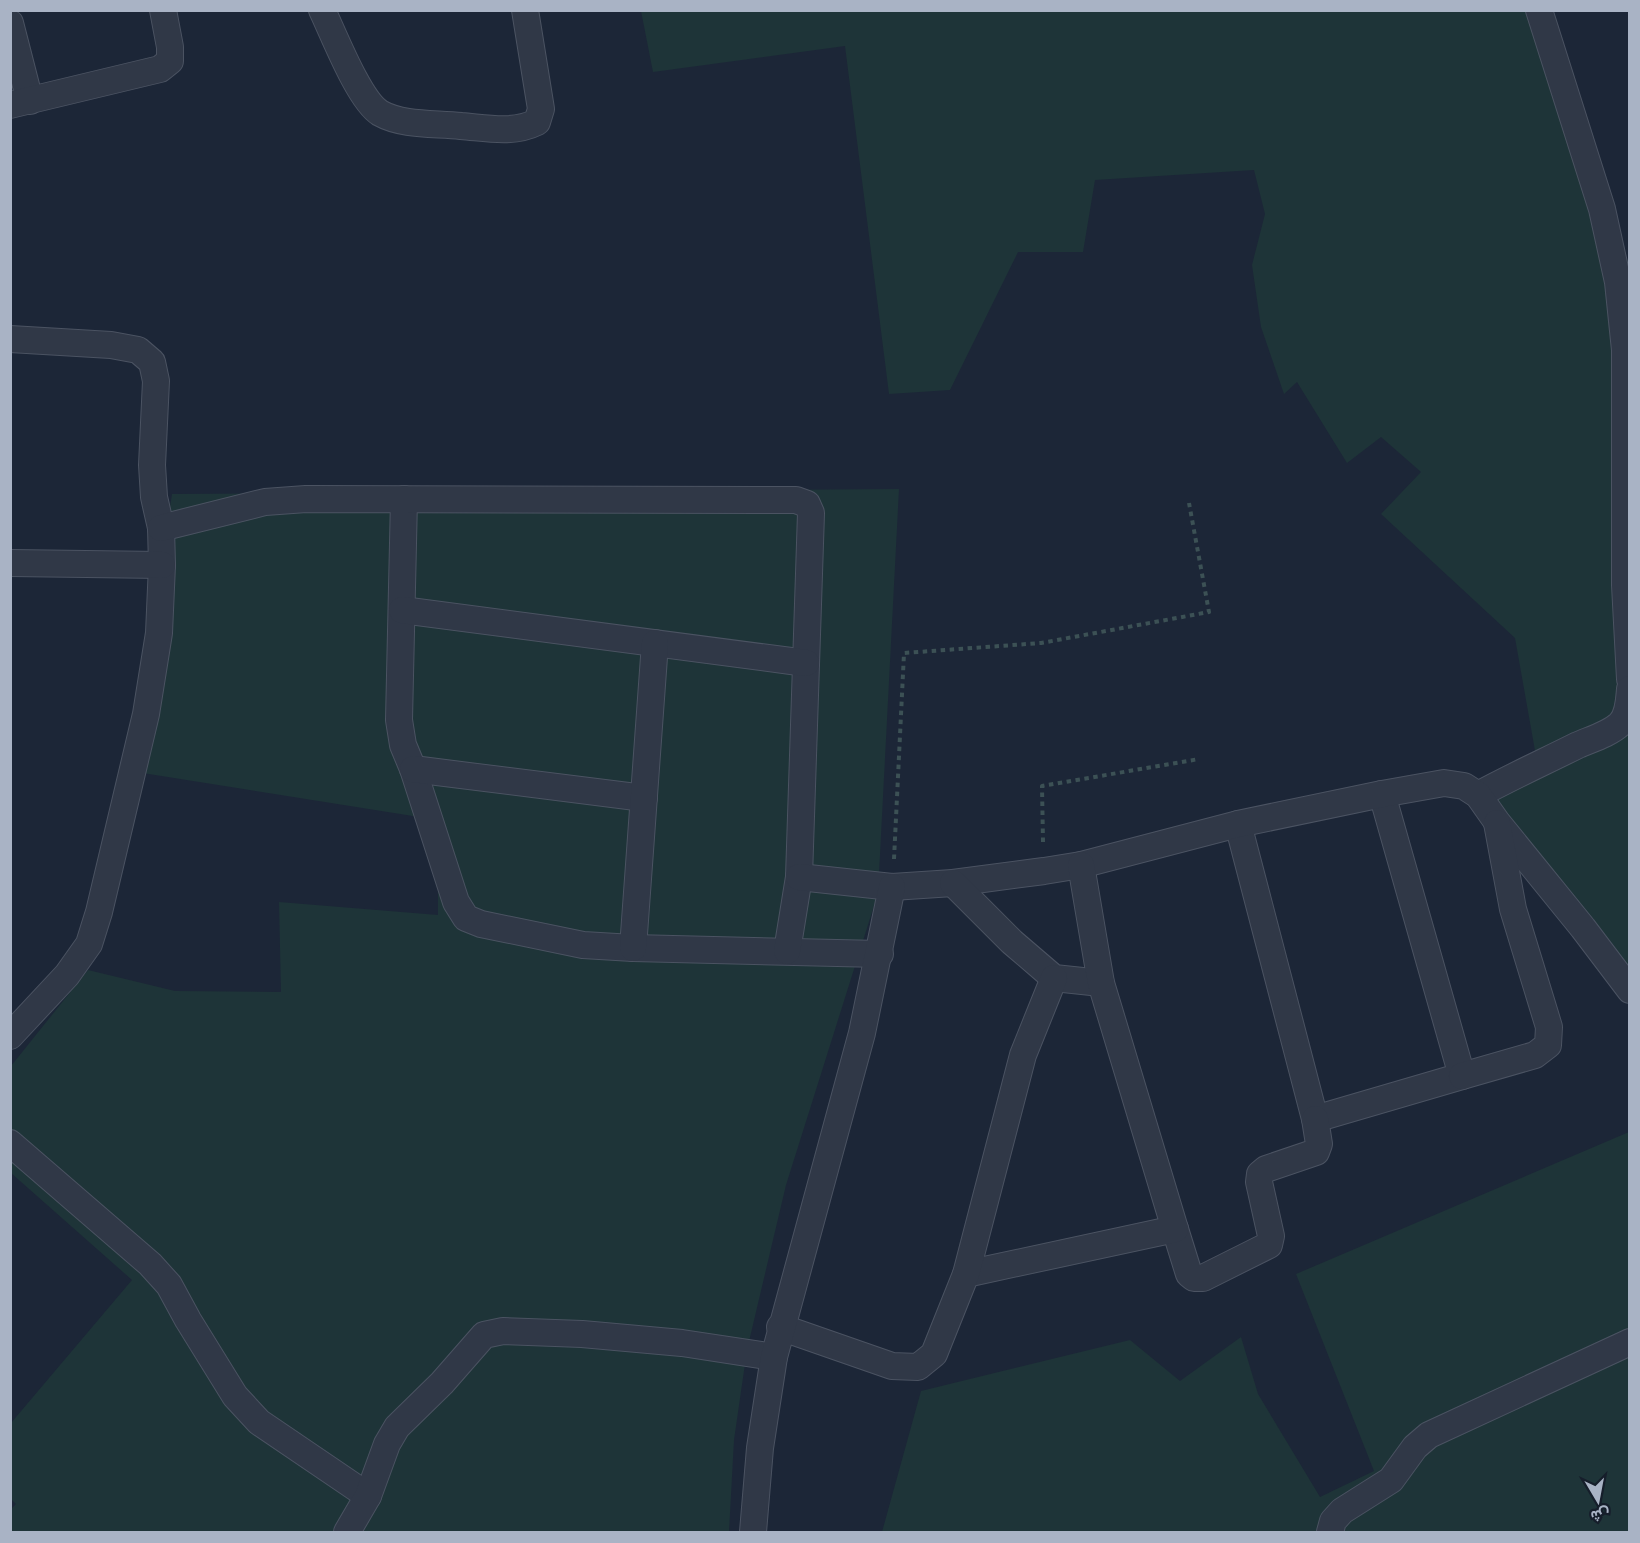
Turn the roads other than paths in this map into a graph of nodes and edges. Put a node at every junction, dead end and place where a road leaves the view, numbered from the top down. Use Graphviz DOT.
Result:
graph roads {
  1 [pos="163,10"];
  2 [pos="322,10"];
  3 [pos="525,10"];
  4 [pos="1539,10"];
  5 [pos="10,23"];
  6 [pos="20,103"];
  7 [pos="10,339"];
  8 [pos="404,499"];
  9 [pos="161,528"];
  10 [pos="10,563"];
  11 [pos="162,566"];
  12 [pos="402,610"];
  13 [pos="656,643"];
  14 [pos="806,663"];
  15 [pos="1629,679"];
  16 [pos="1629,689"];
  17 [pos="413,769"];
  18 [pos="1382,794"];
  19 [pos="1478,795"];
  20 [pos="644,798"];
  21 [pos="1497,822"];
  22 [pos="1238,824"];
  23 [pos="1081,865"];
  24 [pos="799,877"];
  25 [pos="953,883"];
  26 [pos="892,886"];
  27 [pos="633,948"];
  28 [pos="787,951"];
  29 [pos="880,954"];
  30 [pos="1054,978"];
  31 [pos="1101,983"];
  32 [pos="1629,990"];
  33 [pos="10,1036"];
  34 [pos="1462,1076"];
  35 [pos="1316,1119"];
  36 [pos="10,1143"];
  37 [pos="1176,1229"];
  38 [pos="966,1274"];
  39 [pos="780,1327"];
  40 [pos="1629,1342"];
  41 [pos="774,1357"];
  42 [pos="368,1496"];
  43 [pos="346,1533"];
  44 [pos="753,1533"];
  45 [pos="1330,1533"];
  1 -- 6 [label="street"];
  2 -- 3 [label="street"];
  4 -- 15 [label="street"];
  5 -- 6 [label="street"];
  7 -- 9 [label="street"];
  8 -- 9 [label="street"];
  8 -- 12 [label="street"];
  8 -- 14 [label="street"];
  9 -- 11 [label="street"];
  10 -- 11 [label="street"];
  11 -- 33 [label="street"];
  12 -- 13 [label="street"];
  12 -- 17 [label="street"];
  13 -- 14 [label="street"];
  13 -- 20 [label="street"];
  14 -- 24 [label="street"];
  16 -- 19 [label="street"];
  17 -- 20 [label="street"];
  17 -- 27 [label="street"];
  18 -- 19 [label="street"];
  18 -- 22 [label="street"];
  18 -- 34 [label="street"];
  19 -- 21 [label="street"];
  20 -- 27 [label="street"];
  21 -- 32 [label="street"];
  21 -- 34 [label="street"];
  22 -- 23 [label="street"];
  22 -- 35 [label="street"];
  23 -- 25 [label="street"];
  23 -- 31 [label="street"];
  24 -- 26 [label="street"];
  24 -- 28 [label="street"];
  25 -- 26 [label="street"];
  25 -- 30 [label="street"];
  26 -- 29 [label="street"];
  27 -- 28 [label="street"];
  28 -- 29 [label="street"];
  29 -- 39 [label="street"];
  30 -- 31 [label="street"];
  30 -- 38 [label="street"];
  31 -- 37 [label="street"];
  34 -- 35 [label="street"];
  35 -- 37 [label="street"];
  36 -- 42 [label="street"];
  37 -- 38 [label="street"];
  38 -- 39 [label="street"];
  39 -- 41 [label="street"];
  40 -- 45 [label="street"];
  41 -- 42 [label="street"];
  41 -- 44 [label="street"];
  42 -- 43 [label="street"];
}
